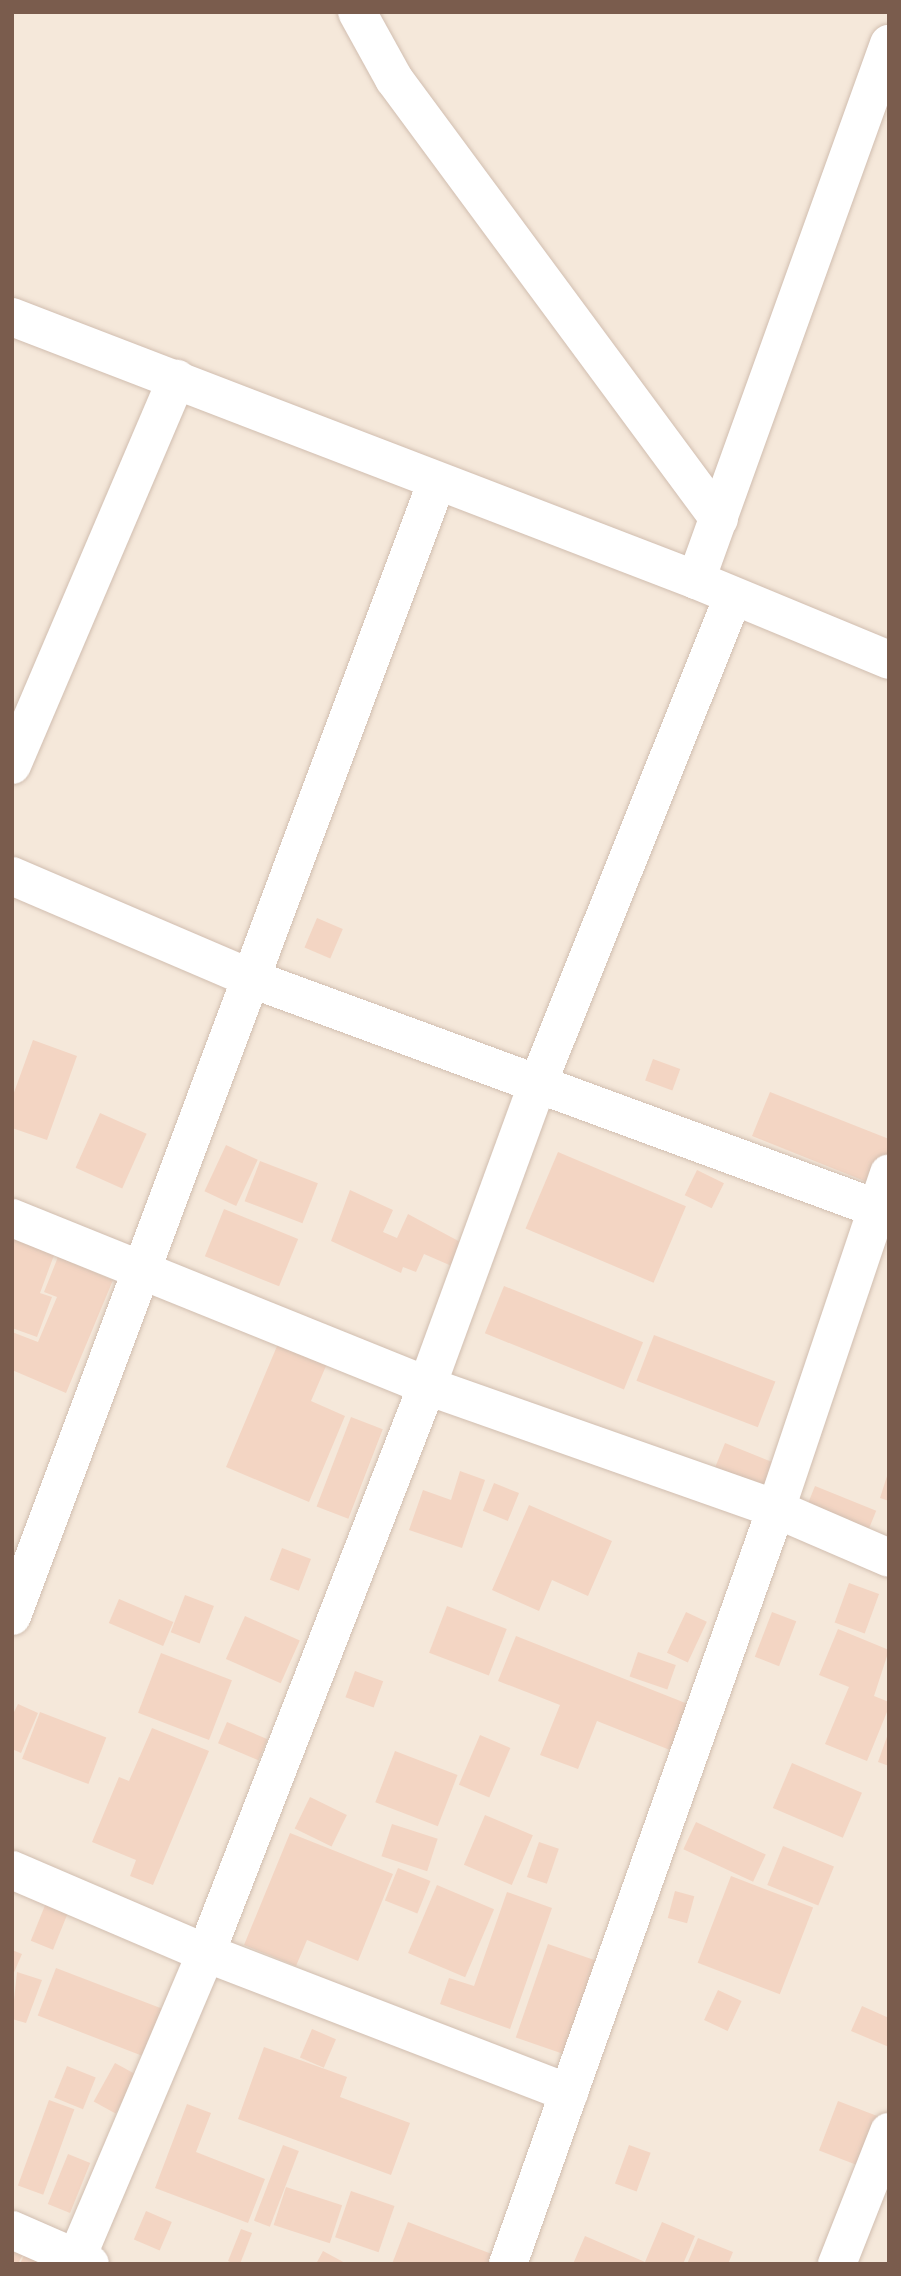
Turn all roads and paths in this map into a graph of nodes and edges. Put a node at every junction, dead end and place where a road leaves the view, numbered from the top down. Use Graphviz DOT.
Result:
graph roads {
  1 [pos="358,12"];
  2 [pos="889,44"];
  3 [pos="12,317"];
  4 [pos="177,379"];
  5 [pos="437,481"];
  6 [pos="719,519"];
  7 [pos="696,580"];
  8 [pos="733,597"];
  9 [pos="889,660"];
  10 [pos="12,765"];
  11 [pos="12,876"];
  12 [pos="252,979"];
  13 [pos="538,1083"];
  14 [pos="885,1198"];
  15 [pos="12,1218"];
  16 [pos="144,1271"];
  17 [pos="427,1386"];
  18 [pos="776,1509"];
  19 [pos="889,1558"];
  20 [pos="12,1616"];
  21 [pos="12,1870"];
  22 [pos="206,1953"];
  23 [pos="569,2093"];
  24 [pos="889,2132"];
  25 [pos="12,2230"];
  26 [pos="80,2262"];
  27 [pos="508,2264"];
  28 [pos="837,2264"];
  1 -- 6 [label="street"];
  2 -- 6 [label="street"];
  3 -- 4 [label="street"];
  4 -- 5 [label="street"];
  4 -- 10 [label="street"];
  5 -- 7 [label="street"];
  5 -- 12 [label="street"];
  6 -- 7 [label="street"];
  7 -- 8 [label="street"];
  8 -- 9 [label="street"];
  8 -- 13 [label="street"];
  11 -- 12 [label="street"];
  12 -- 13 [label="street"];
  12 -- 16 [label="street"];
  13 -- 14 [label="street"];
  13 -- 17 [label="street"];
  14 -- 18 [label="street"];
  15 -- 16 [label="street"];
  16 -- 17 [label="street"];
  16 -- 20 [label="street"];
  17 -- 18 [label="street"];
  17 -- 22 [label="street"];
  18 -- 19 [label="street"];
  18 -- 23 [label="street"];
  21 -- 22 [label="street"];
  22 -- 23 [label="street"];
  22 -- 26 [label="street"];
  23 -- 27 [label="street"];
  24 -- 28 [label="street"];
  25 -- 26 [label="street"];
}
